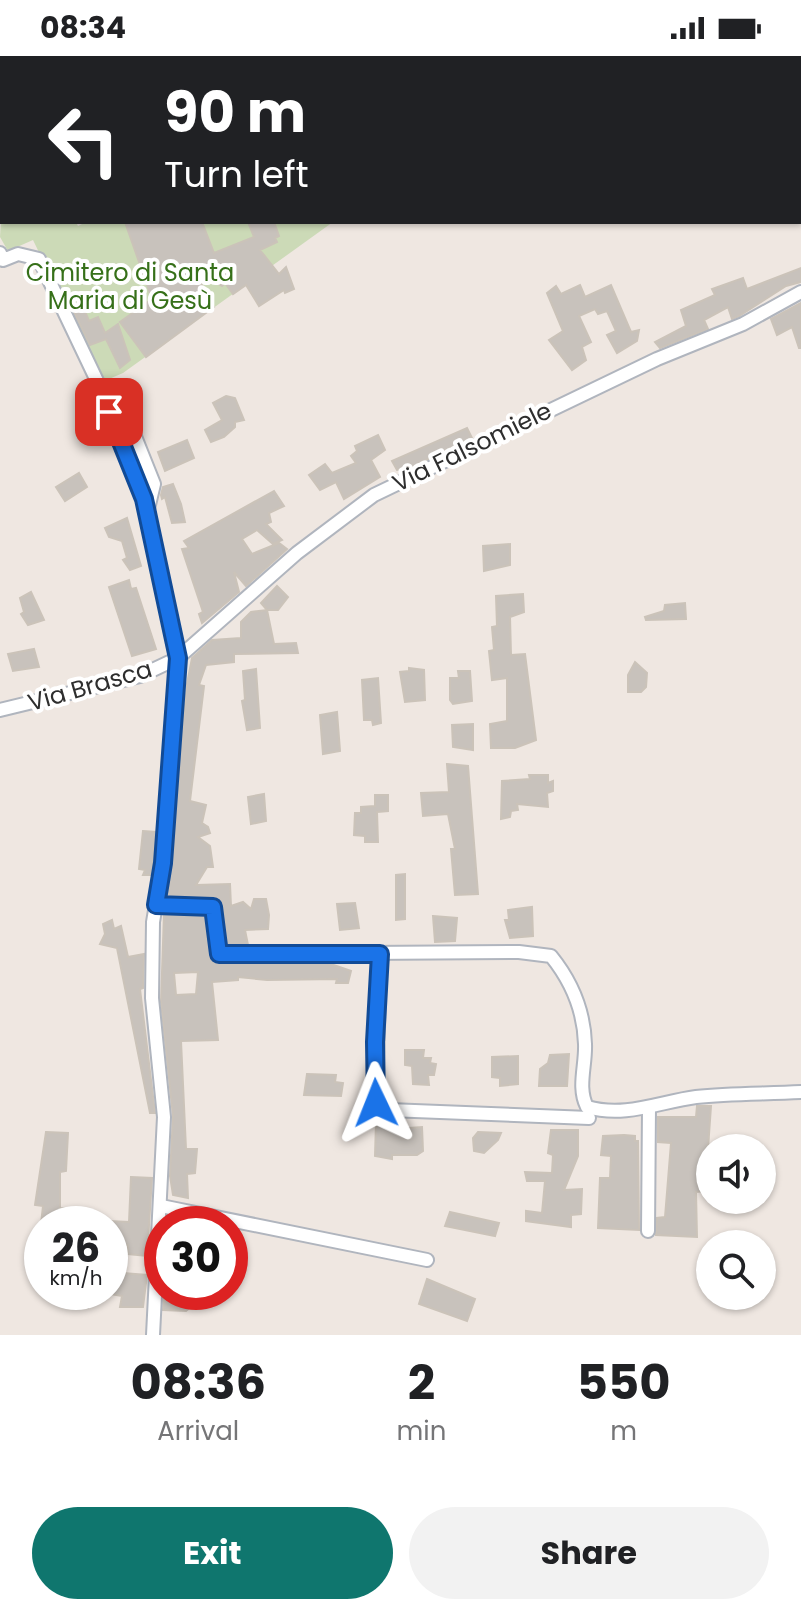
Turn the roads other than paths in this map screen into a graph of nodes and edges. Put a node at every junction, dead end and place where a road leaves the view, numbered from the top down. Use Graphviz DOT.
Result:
graph roads {
  1 [pos="0,253"];
  2 [pos="801,292"];
  3 [pos="116,389"];
  4 [pos="147,512"];
  5 [pos="178,658"];
  6 [pos="0,710"];
  7 [pos="156,905"];
  8 [pos="380,954"];
  9 [pos="801,1092"];
  10 [pos="649,1108"];
  11 [pos="589,1118"];
  12 [pos="161,1206"];
  13 [pos="248,1224"];
  14 [pos="648,1231"];
  15 [pos="427,1260"];
  16 [pos="154,1310"];
  17 [pos="153,1335"];
  1 -- 4 [label="street"];
  2 -- 5 [label="street, Via Falsomiele"];
  3 -- 4 [label="street"];
  4 -- 5 [label="street"];
  5 -- 6 [label="street, Via Brasca"];
  5 -- 7 [label="street"];
  7 -- 8 [label="street"];
  7 -- 12 [label="street"];
  8 -- 10 [label="street"];
  8 -- 11 [label="street"];
  9 -- 10 [label="street"];
  10 -- 14 [label="street"];
  13 -- 15 [label="street"];
  16 -- 17 [label="street"];
}
